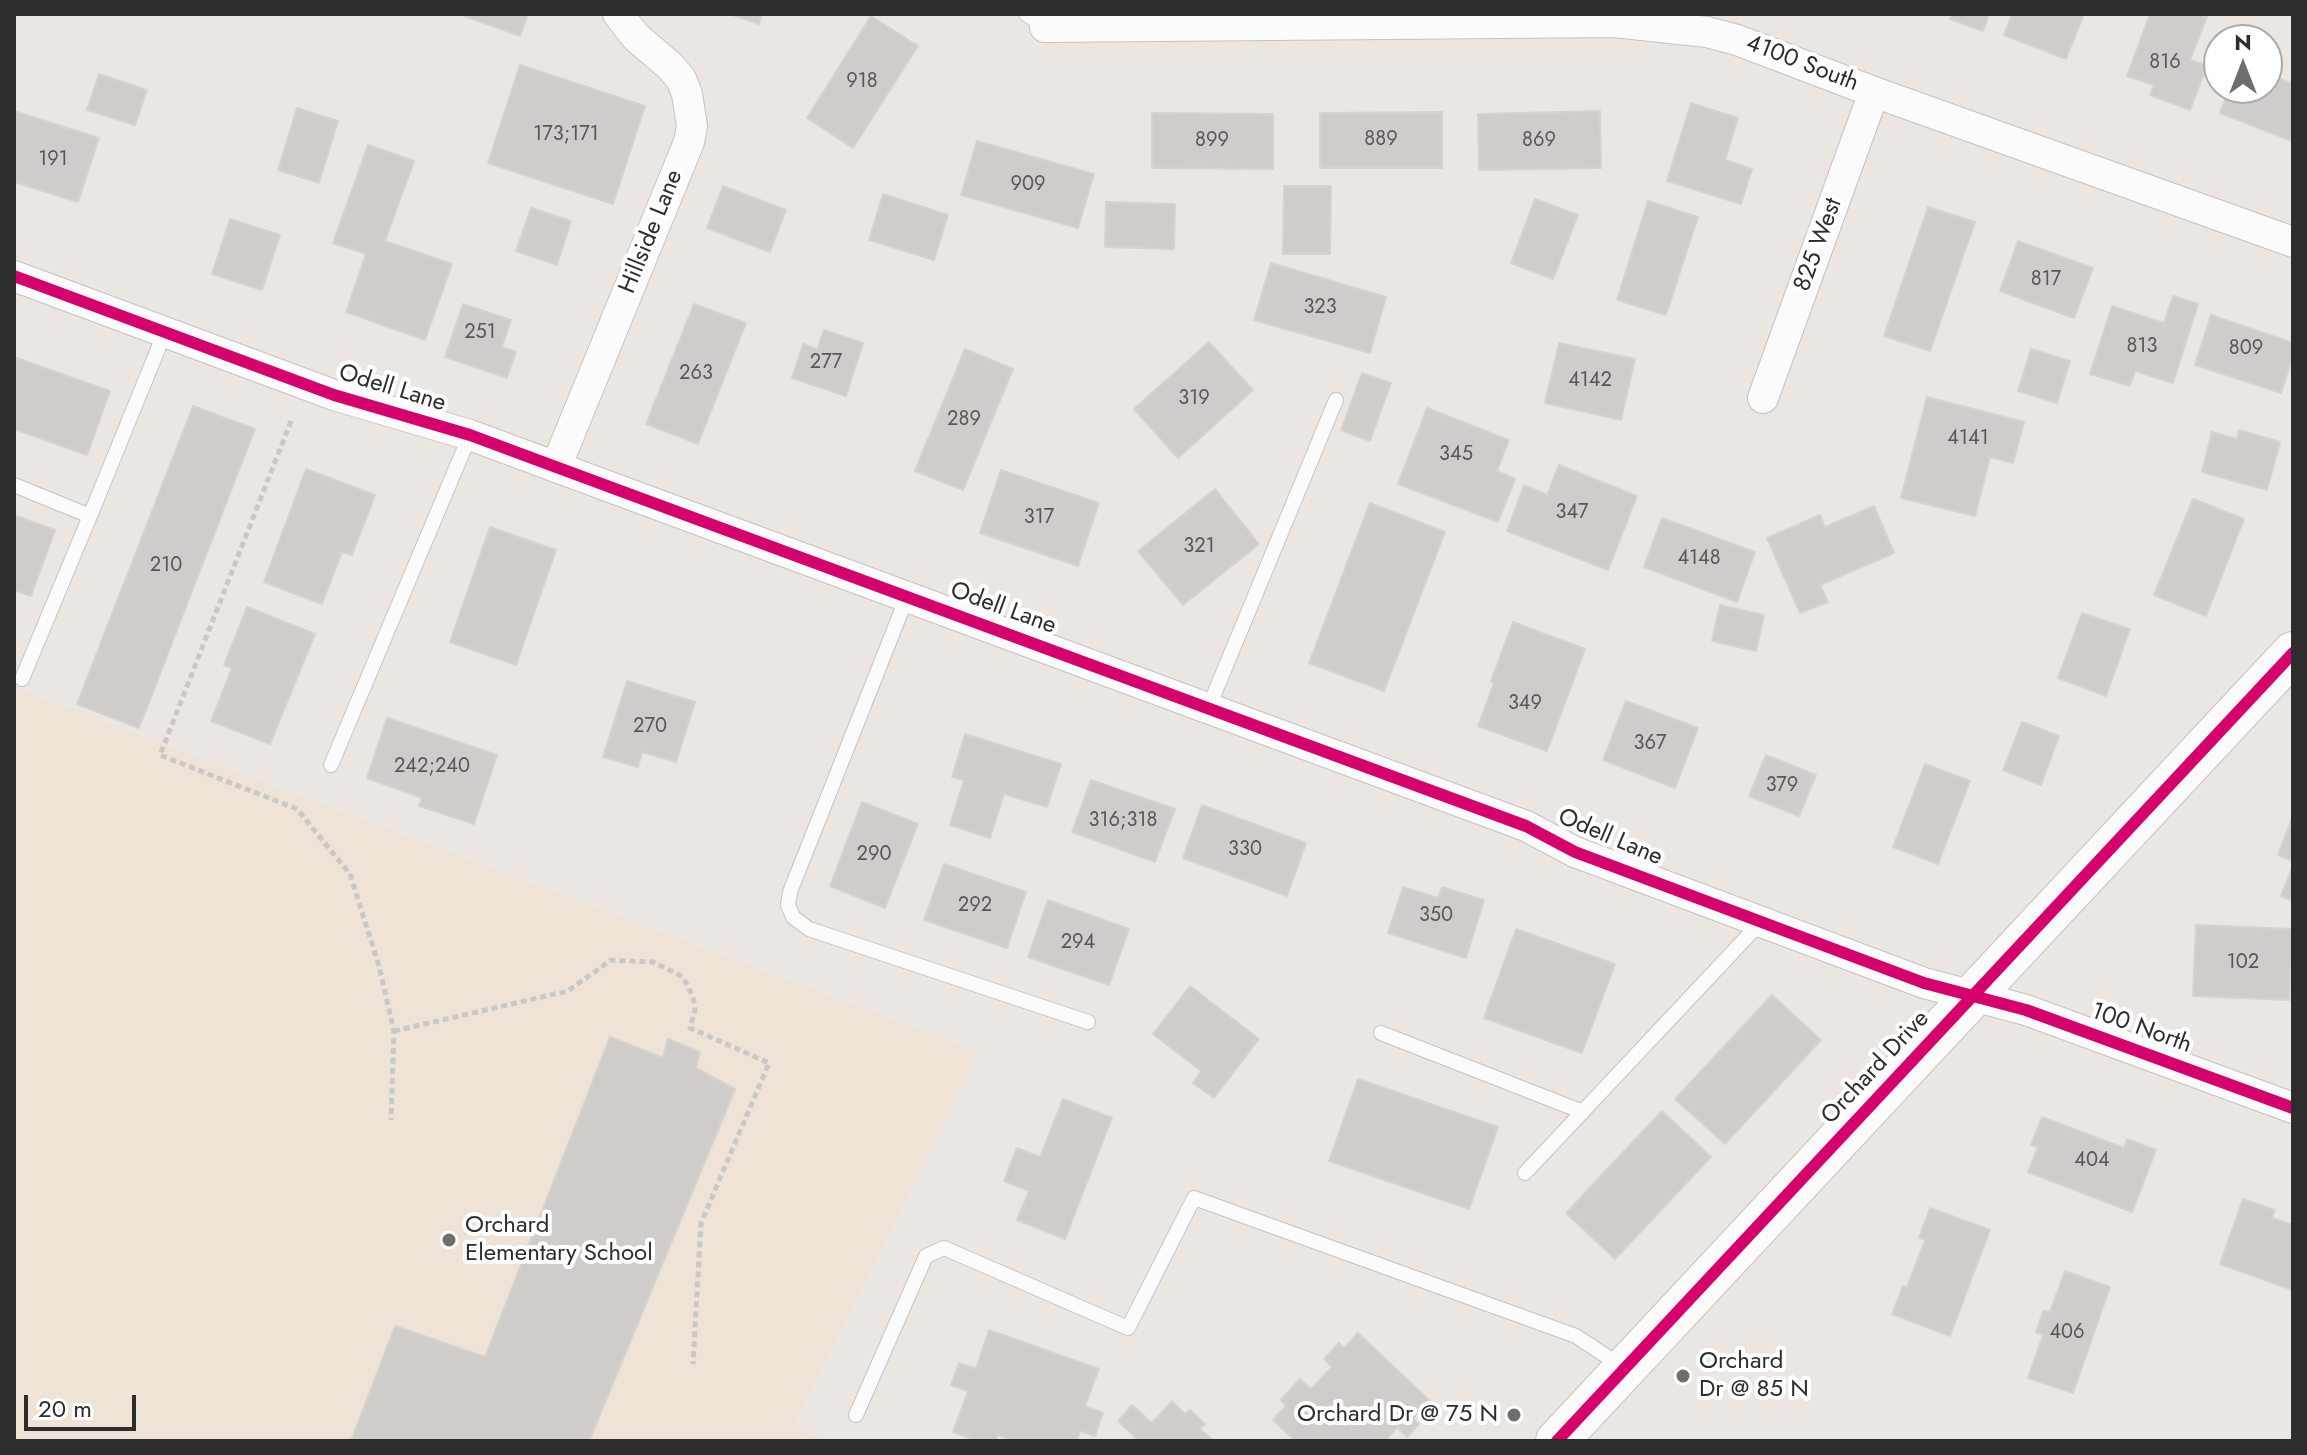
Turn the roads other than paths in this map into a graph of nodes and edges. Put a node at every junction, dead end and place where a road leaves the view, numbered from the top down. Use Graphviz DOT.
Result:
graph roads {
  1 [pos="618,14"];
  2 [pos="1317,19"];
  3 [pos="1036,20"];
  4 [pos="1677,20"];
  5 [pos="1874,92"];
  6 [pos="2293,242"];
  7 [pos="14,276"];
  8 [pos="165,332"];
  9 [pos="1763,398"];
  10 [pos="1336,400"];
  11 [pos="470,435"];
  12 [pos="556,467"];
  13 [pos="14,485"];
  14 [pos="90,516"];
  15 [pos="907,597"];
  16 [pos="2293,653"];
  17 [pos="22,679"];
  18 [pos="1208,709"];
  19 [pos="331,765"];
  20 [pos="1762,921"];
  21 [pos="1972,995"];
  22 [pos="1088,1022"];
  23 [pos="1381,1033"];
  24 [pos="2293,1108"];
  25 [pos="1583,1112"];
  26 [pos="1525,1173"];
  27 [pos="1624,1368"];
  28 [pos="856,1415"];
  29 [pos="1560,1440"];
  1 -- 12 [label="street, Hillside Lane"];
  2 -- 3 [label="street, 4100 South"];
  2 -- 4 [label="street, 4100 South"];
  4 -- 5 [label="street, 4100 South"];
  5 -- 6 [label="street, 4100 South"];
  5 -- 9 [label="street, 825 West"];
  7 -- 8 [label="street, Odell Lane"];
  8 -- 11 [label="street, Odell Lane"];
  8 -- 14 [label="lane"];
  10 -- 18 [label="lane"];
  11 -- 12 [label="street, Odell Lane"];
  11 -- 19 [label="lane"];
  12 -- 15 [label="street, Odell Lane"];
  13 -- 14 [label="lane"];
  14 -- 17 [label="lane"];
  15 -- 18 [label="street, Odell Lane"];
  15 -- 22 [label="lane"];
  16 -- 21 [label="main road, Orchard Drive"];
  18 -- 20 [label="street, Odell Lane"];
  20 -- 21 [label="street, Odell Lane"];
  20 -- 25 [label="lane"];
  21 -- 24 [label="street, 100 North"];
  21 -- 27 [label="main road, Orchard Drive"];
  23 -- 25 [label="lane"];
  25 -- 26 [label="lane"];
  27 -- 28 [label="lane"];
  27 -- 29 [label="main road, Orchard Drive"];
}
